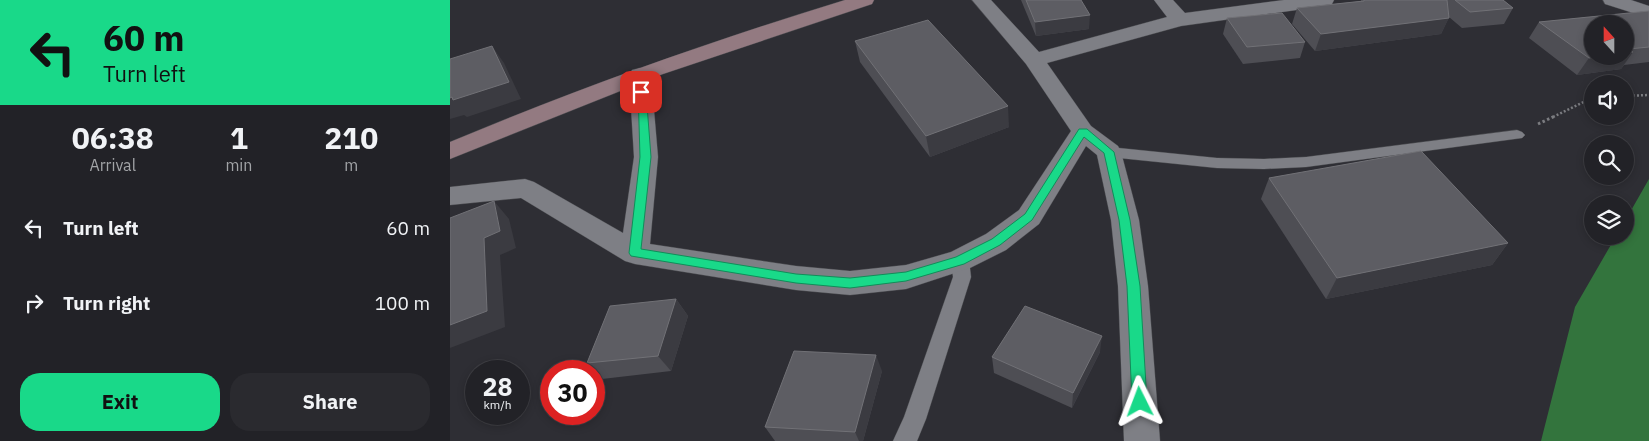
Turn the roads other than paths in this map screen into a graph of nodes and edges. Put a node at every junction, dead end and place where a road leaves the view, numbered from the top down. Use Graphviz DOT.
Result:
graph roads {
  1 [pos="865,0"];
  2 [pos="981,0"];
  3 [pos="1163,0"];
  4 [pos="1325,0"];
  5 [pos="1612,0"];
  6 [pos="1649,12"];
  7 [pos="1180,20"];
  8 [pos="1034,60"];
  9 [pos="640,75"];
  10 [pos="1083,131"];
  11 [pos="1517,135"];
  12 [pos="450,151"];
  13 [pos="1109,152"];
  14 [pos="450,196"];
  15 [pos="635,253"];
  16 [pos="960,260"];
  17 [pos="905,441"];
  18 [pos="1142,441"];
  1 -- 9 [label="street"];
  2 -- 8 [label="street"];
  3 -- 7 [label="street"];
  4 -- 7 [label="street"];
  5 -- 6 [label="street"];
  7 -- 8 [label="street"];
  8 -- 10 [label="street"];
  9 -- 12 [label="street"];
  9 -- 15 [label="street"];
  10 -- 13 [label="street"];
  10 -- 16 [label="street"];
  11 -- 13 [label="lane"];
  13 -- 18 [label="street"];
  14 -- 15 [label="street"];
  15 -- 16 [label="street"];
  16 -- 17 [label="lane"];
}
